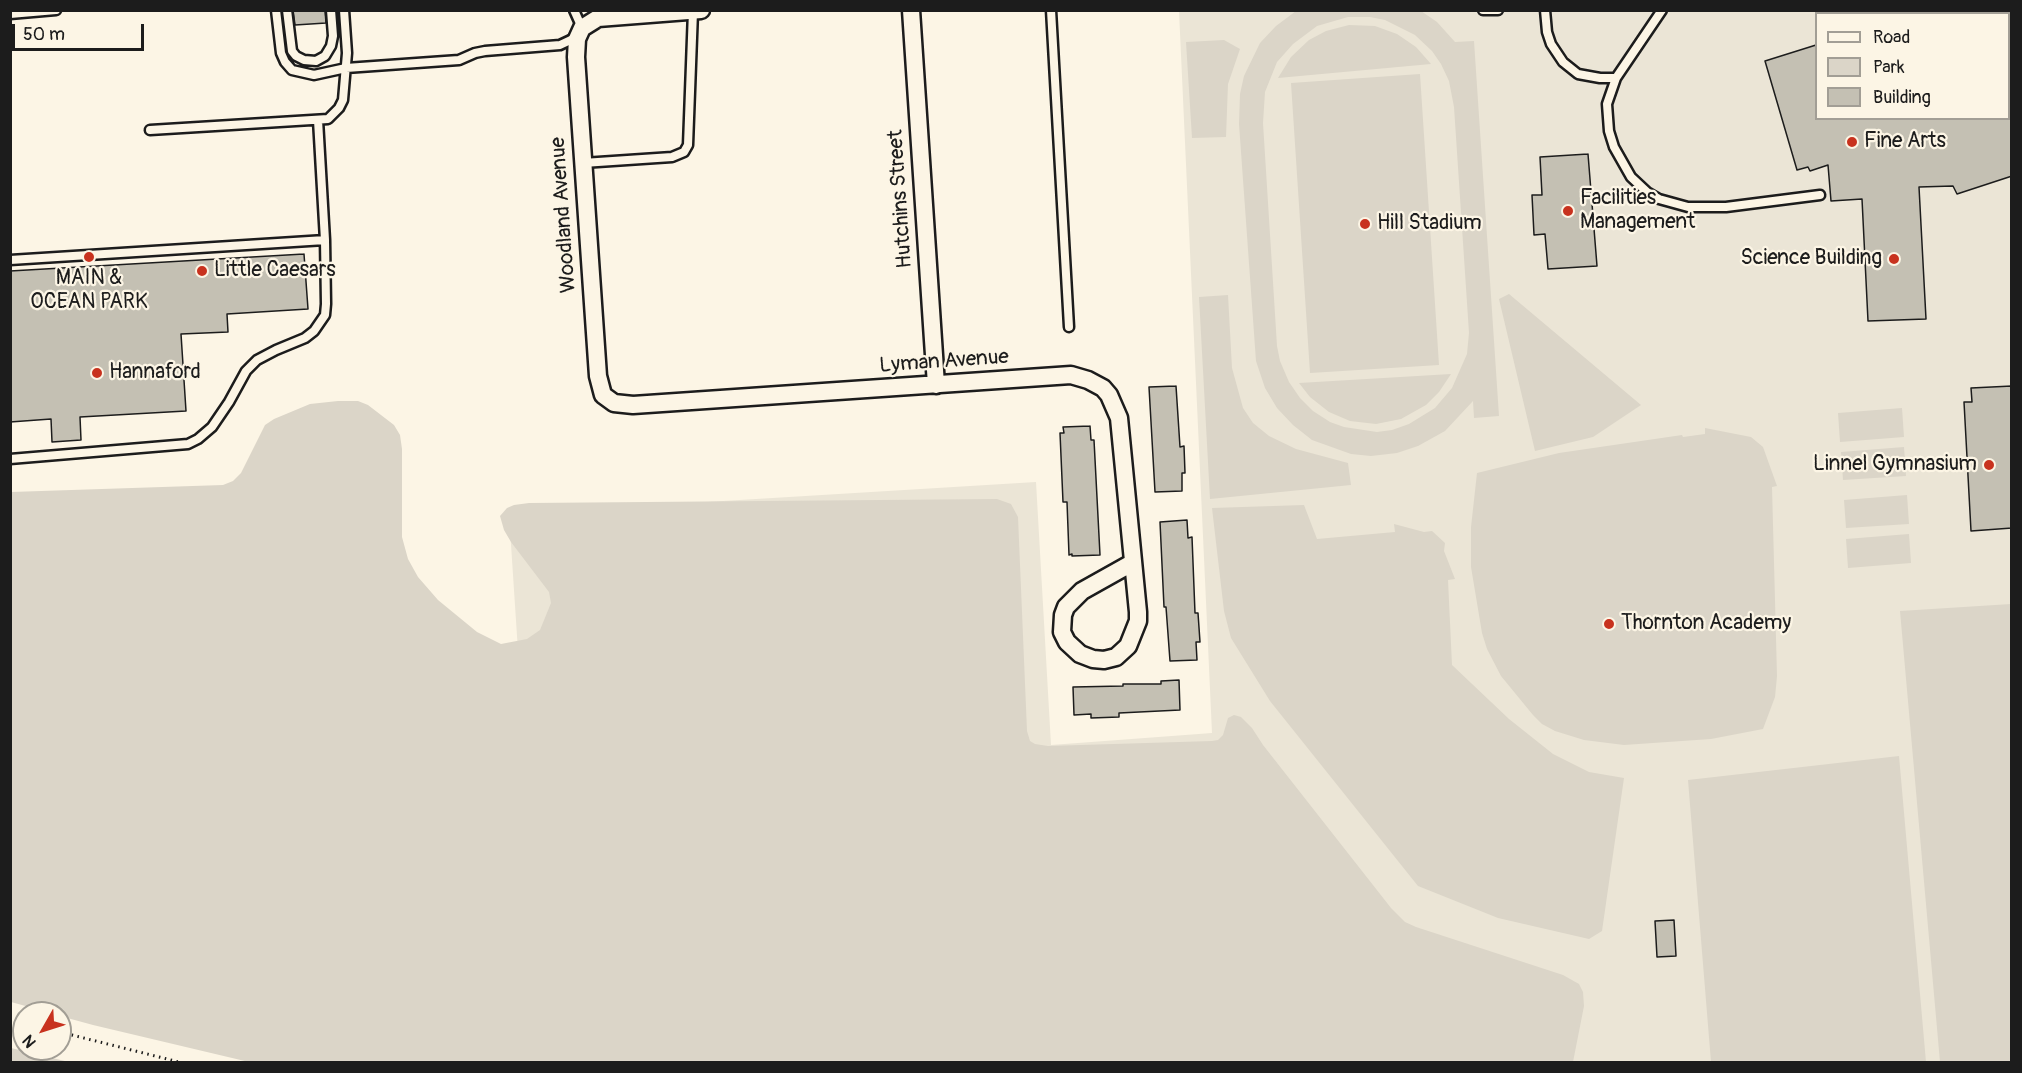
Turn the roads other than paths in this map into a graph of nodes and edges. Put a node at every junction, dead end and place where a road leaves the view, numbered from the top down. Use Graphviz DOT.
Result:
graph roads {
  1 [pos="56,10"];
  2 [pos="276,10"];
  3 [pos="287,10"];
  4 [pos="332,10"];
  5 [pos="344,10"];
  6 [pos="574,10"];
  7 [pos="701,10"];
  8 [pos="911,10"];
  9 [pos="1051,10"];
  10 [pos="1482,10"];
  11 [pos="1498,10"];
  12 [pos="1545,10"];
  13 [pos="1662,10"];
  14 [pos="1885,10"];
  15 [pos="1943,10"];
  16 [pos="44,11"];
  17 [pos="693,11"];
  18 [pos="10,14"];
  19 [pos="580,32"];
  20 [pos="346,68"];
  21 [pos="1616,78"];
  22 [pos="318,120"];
  23 [pos="150,130"];
  24 [pos="583,163"];
  25 [pos="1820,195"];
  26 [pos="325,240"];
  27 [pos="10,260"];
  28 [pos="1069,327"];
  29 [pos="936,385"];
  30 [pos="607,399"];
  31 [pos="10,459"];
  32 [pos="1132,563"];
  1 -- 16 [label="lane"];
  2 -- 20 [label="lane"];
  3 -- 4 [label="lane"];
  5 -- 20 [label="lane"];
  6 -- 19 [label="lane"];
  7 -- 17 [label="street"];
  8 -- 29 [label="street, Hutchins Street"];
  9 -- 28 [label="lane"];
  10 -- 11 [label="lane"];
  12 -- 21 [label="lane"];
  13 -- 21 [label="lane"];
  14 -- 15 [label="lane"];
  16 -- 18 [label="lane"];
  17 -- 19 [label="street"];
  17 -- 24 [label="lane"];
  19 -- 20 [label="lane"];
  19 -- 24 [label="street, Woodland Avenue"];
  20 -- 22 [label="lane"];
  21 -- 25 [label="lane"];
  22 -- 23 [label="lane"];
  22 -- 26 [label="lane"];
  24 -- 30 [label="street, Woodland Avenue"];
  26 -- 27 [label="lane"];
  26 -- 31 [label="lane"];
  29 -- 30 [label="street, Lyman Avenue"];
  29 -- 32 [label="street, Lyman Avenue"];
  32 -- 32 [label="street, Lyman Avenue"];
}
